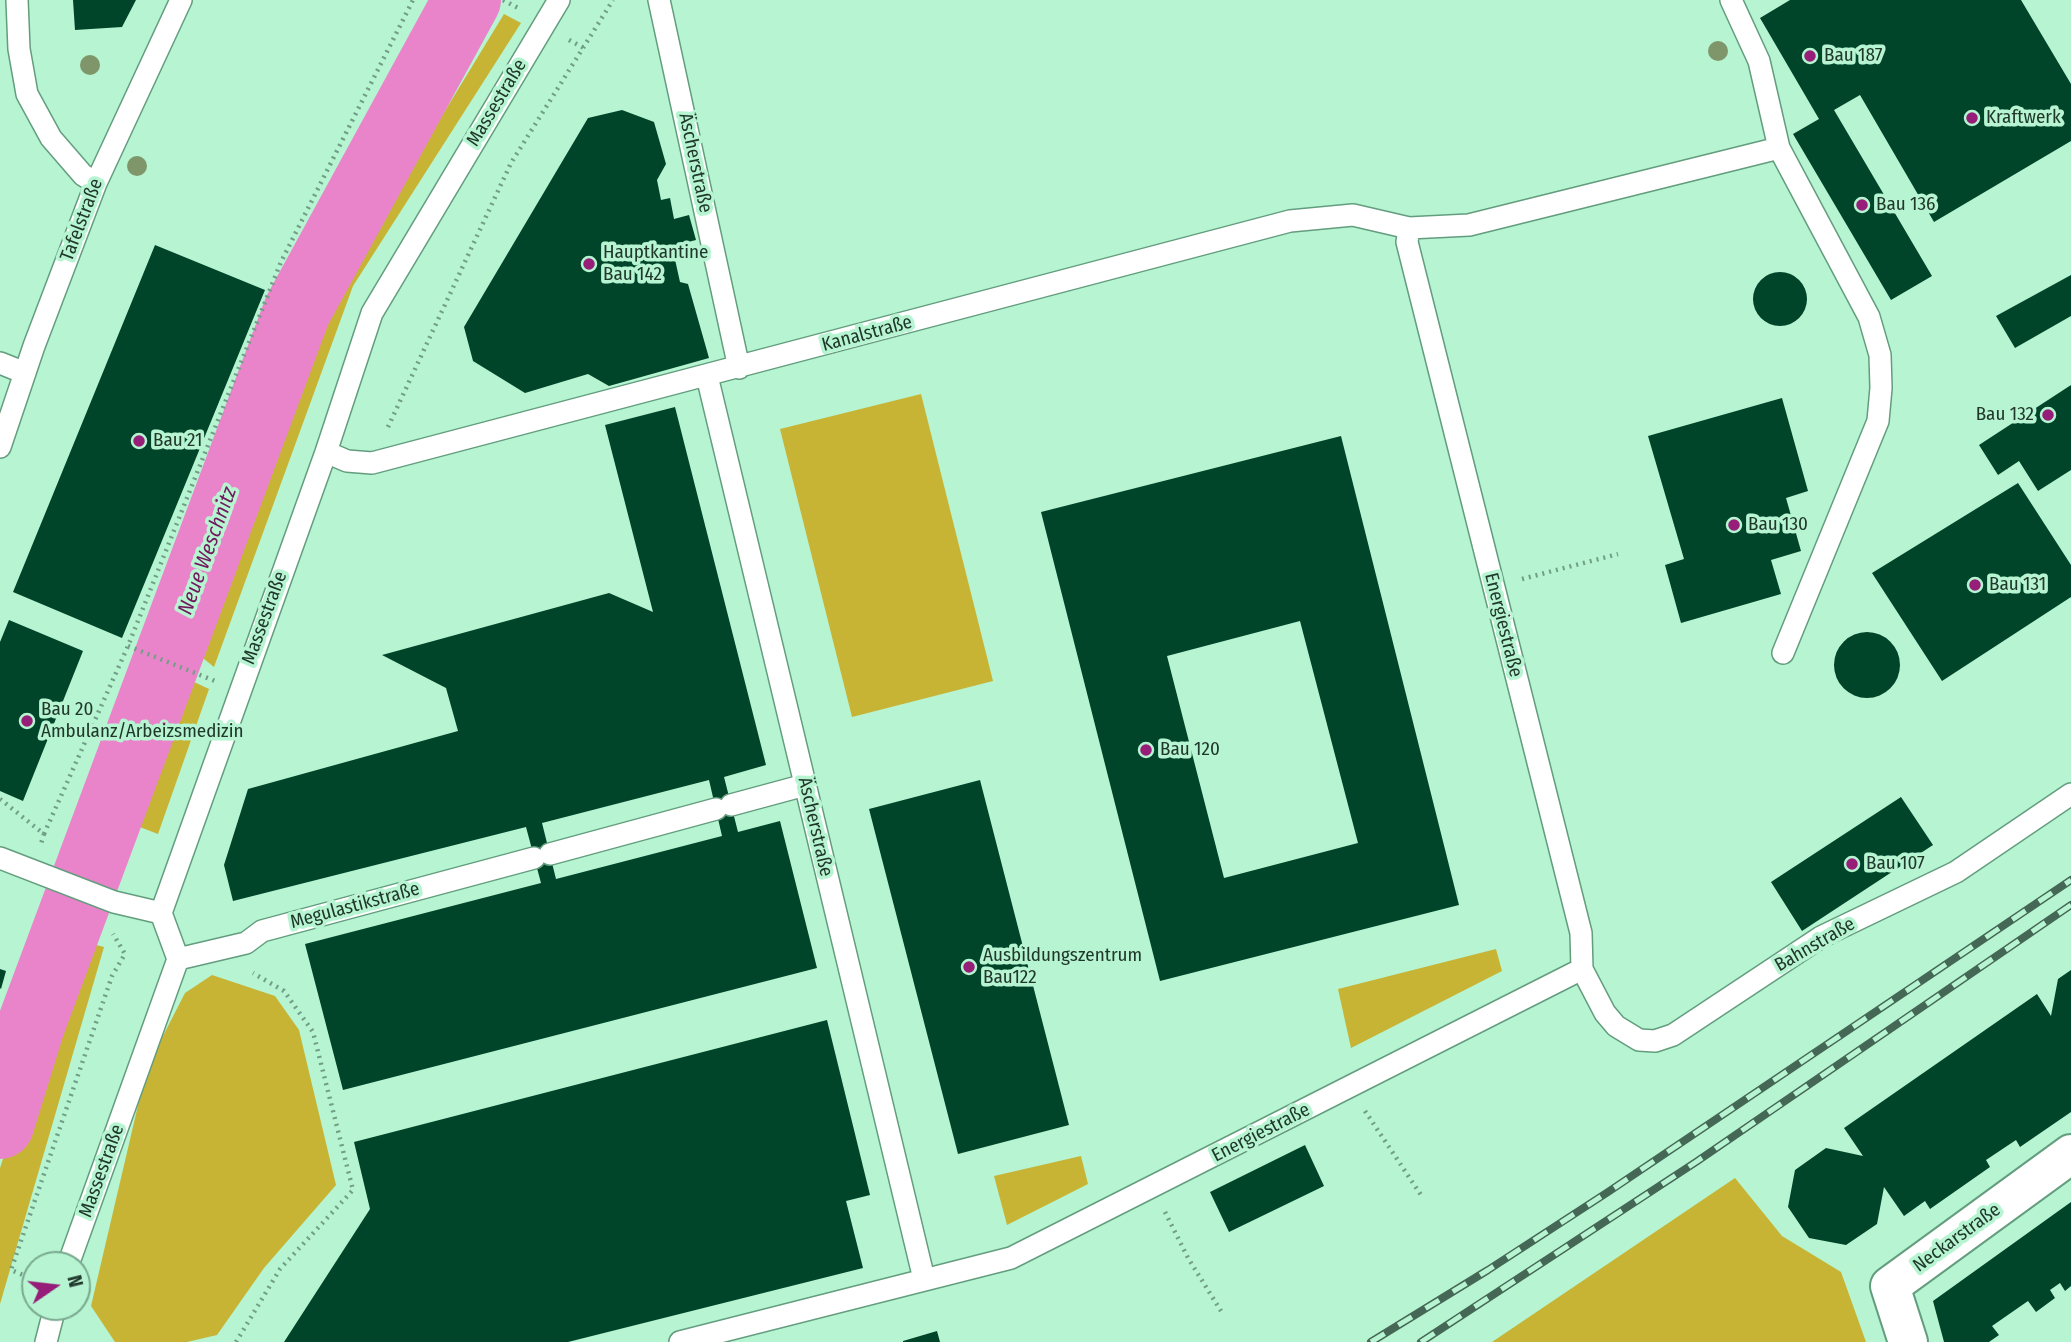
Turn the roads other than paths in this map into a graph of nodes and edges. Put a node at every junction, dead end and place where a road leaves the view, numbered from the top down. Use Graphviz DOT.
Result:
graph roads {
  1 [pos="17,0"];
  2 [pos="181,0"];
  3 [pos="559,0"];
  4 [pos="659,0"];
  5 [pos="1731,0"];
  6 [pos="1779,148"];
  7 [pos="96,183"];
  8 [pos="1409,228"];
  9 [pos="0,363"];
  10 [pos="739,368"];
  11 [pos="25,373"];
  12 [pos="707,376"];
  13 [pos="0,447"];
  14 [pos="326,452"];
  15 [pos="1783,653"];
  16 [pos="805,785"];
  17 [pos="2071,794"];
  18 [pos="0,858"];
  19 [pos="161,914"];
  20 [pos="178,959"];
  21 [pos="1582,969"];
  22 [pos="2071,1154"];
  23 [pos="73,1251"];
  24 [pos="923,1279"];
  25 [pos="51,1321"];
  26 [pos="46,1342"];
  27 [pos="680,1342"];
  28 [pos="1908,1342"];
  1 -- 7 [label="lane"];
  2 -- 7 [label="lane, Tafelstraße"];
  3 -- 14 [label="lane, Massestraße"];
  4 -- 10 [label="lane, Äscherstraße"];
  5 -- 6 [label="lane"];
  6 -- 8 [label="lane"];
  6 -- 15 [label="lane"];
  7 -- 11 [label="lane, Tafelstraße"];
  8 -- 10 [label="lane, Kanalstraße"];
  8 -- 21 [label="lane, Energiestraße"];
  9 -- 11 [label="lane"];
  10 -- 12 [label="lane, Kanalstraße"];
  11 -- 13 [label="lane, Tafelstraße"];
  12 -- 14 [label="lane, Kanalstraße"];
  12 -- 16 [label="lane, Äscherstraße"];
  14 -- 19 [label="lane, Massestraße"];
  16 -- 20 [label="lane, Megulastikstraße"];
  16 -- 24 [label="lane, Äscherstraße"];
  17 -- 21 [label="lane, Bahnstraße"];
  18 -- 19 [label="lane"];
  19 -- 20 [label="lane"];
  20 -- 23 [label="lane, Massestraße"];
  21 -- 24 [label="lane, Energiestraße"];
  22 -- 28 [label="street, Neckarstraße"];
  24 -- 27 [label="lane, Energiestraße"];
  25 -- 26 [label="lane"];
}
